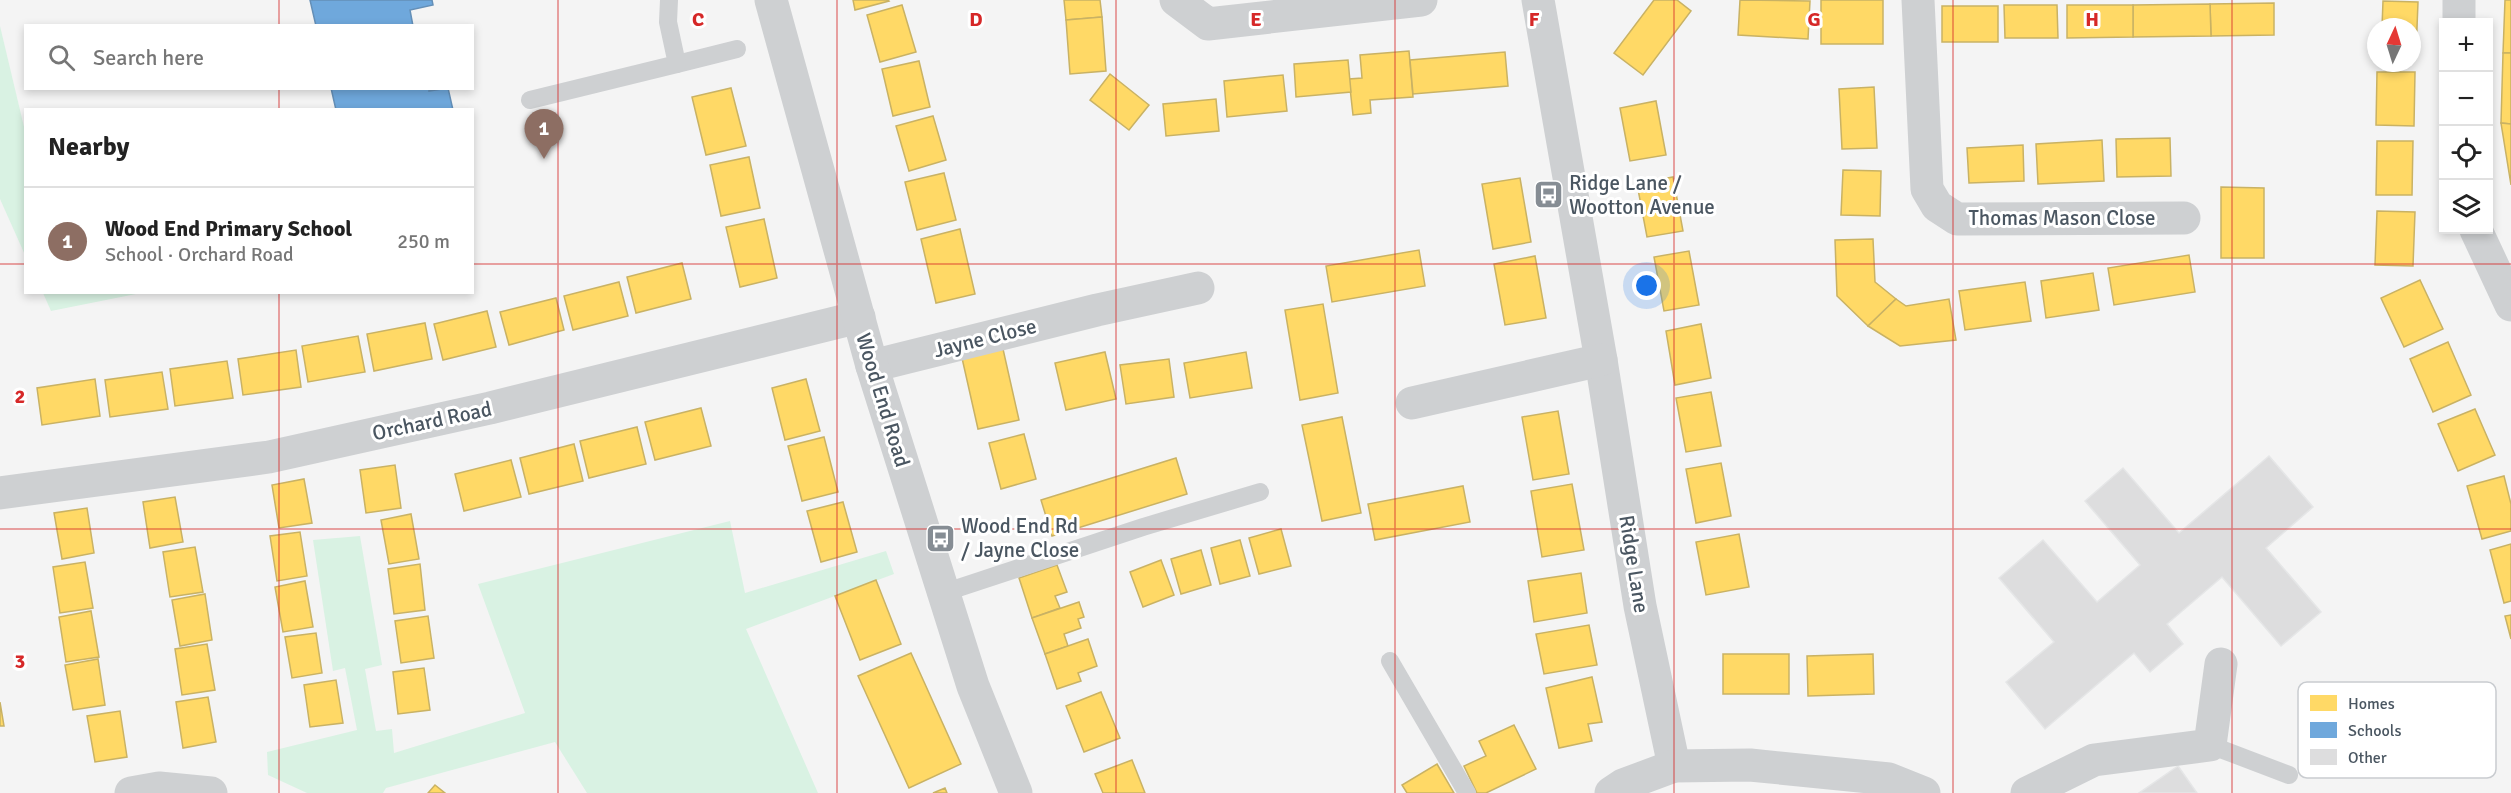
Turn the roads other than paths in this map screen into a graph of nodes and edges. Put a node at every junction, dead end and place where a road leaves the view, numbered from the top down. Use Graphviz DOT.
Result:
graph roads {
  1 [pos="669,0"];
  2 [pos="771,0"];
  3 [pos="1176,0"];
  4 [pos="1421,0"];
  5 [pos="1538,0"];
  6 [pos="1918,0"];
  7 [pos="2460,0"];
  8 [pos="2459,18"];
  9 [pos="737,50"];
  10 [pos="677,64"];
  11 [pos="530,100"];
  12 [pos="2184,218"];
  13 [pos="2478,234"];
  14 [pos="1198,288"];
  15 [pos="2511,305"];
  16 [pos="859,317"];
  17 [pos="1601,360"];
  18 [pos="872,366"];
  19 [pos="1412,403"];
  20 [pos="1260,492"];
  21 [pos="0,493"];
  22 [pos="943,593"];
  23 [pos="1390,661"];
  24 [pos="2221,664"];
  25 [pos="2210,745"];
  26 [pos="1674,766"];
  27 [pos="2289,775"];
  28 [pos="1813,782"];
  29 [pos="131,793"];
  30 [pos="211,793"];
  31 [pos="1016,793"];
  32 [pos="1467,793"];
  33 [pos="1611,793"];
  34 [pos="1924,793"];
  35 [pos="2027,793"];
  1 -- 10 [label="lane"];
  2 -- 16 [label="street, Wood End Road"];
  3 -- 4 [label="street"];
  5 -- 17 [label="street, Ridge Lane"];
  6 -- 12 [label="street, Thomas Mason Close"];
  7 -- 8 [label="street"];
  9 -- 10 [label="lane"];
  10 -- 11 [label="lane"];
  13 -- 15 [label="street"];
  14 -- 18 [label="street, Jayne Close"];
  16 -- 18 [label="street, Wood End Road"];
  16 -- 21 [label="street, Orchard Road"];
  17 -- 19 [label="street"];
  17 -- 26 [label="street, Ridge Lane"];
  18 -- 22 [label="street, Wood End Road"];
  20 -- 22 [label="lane"];
  22 -- 31 [label="street, Wood End Road"];
  23 -- 32 [label="lane"];
  24 -- 25 [label="street"];
  25 -- 27 [label="lane"];
  25 -- 35 [label="street"];
  26 -- 28 [label="street"];
  26 -- 33 [label="street"];
  28 -- 34 [label="street"];
  29 -- 30 [label="street"];
}
